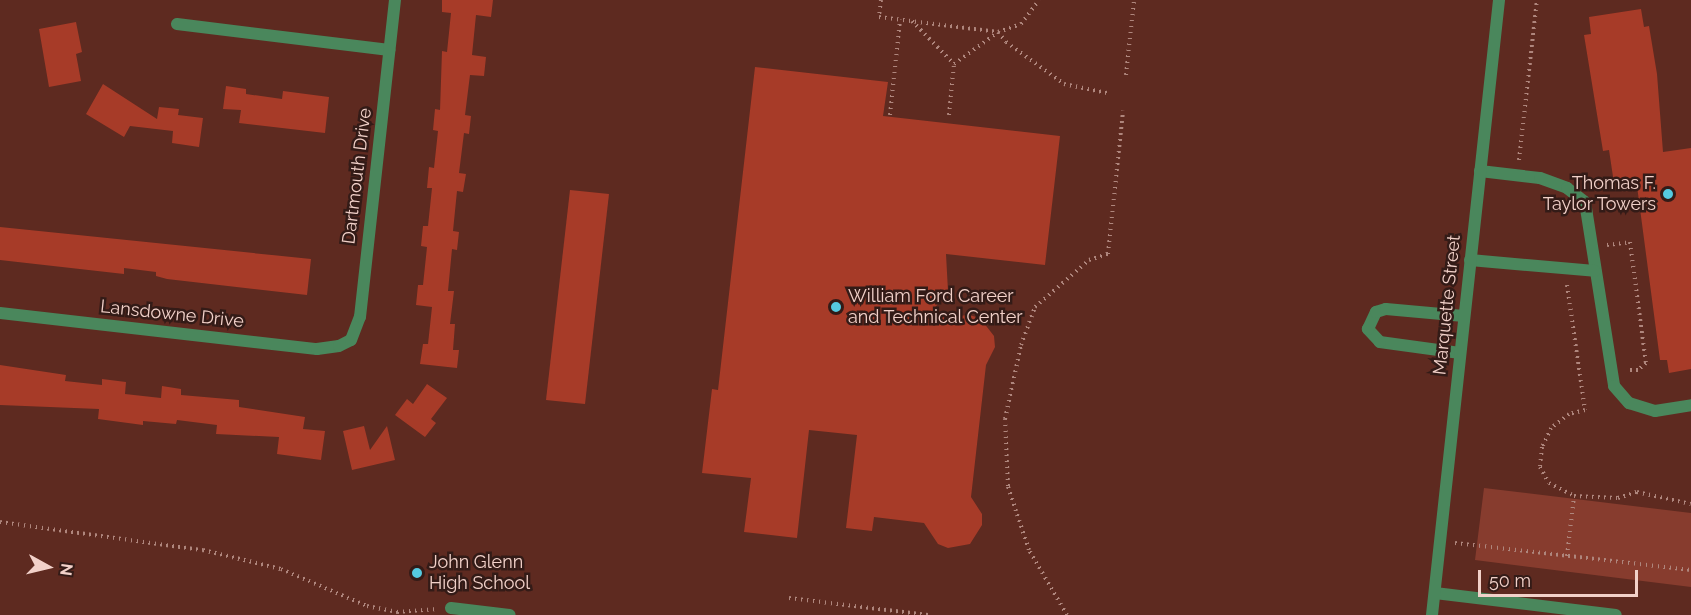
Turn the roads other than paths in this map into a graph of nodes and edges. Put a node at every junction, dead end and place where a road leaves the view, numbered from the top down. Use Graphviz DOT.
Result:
graph roads {
  1 [pos="395,0"];
  2 [pos="1499,0"];
  3 [pos="177,24"];
  4 [pos="389,50"];
  5 [pos="1480,171"];
  6 [pos="1470,260"];
  7 [pos="1595,271"];
  8 [pos="0,313"];
  9 [pos="1464,316"];
  10 [pos="339,346"];
  11 [pos="1460,353"];
  12 [pos="1691,405"];
  13 [pos="1435,593"];
  14 [pos="451,608"];
  15 [pos="510,615"];
  16 [pos="1432,615"];
  17 [pos="1616,615"];
  1 -- 4 [label="street, Dartmouth Drive"];
  2 -- 5 [label="street, Marquette Street"];
  3 -- 4 [label="street"];
  4 -- 10 [label="street, Dartmouth Drive"];
  5 -- 6 [label="street, Marquette Street"];
  5 -- 7 [label="street"];
  6 -- 7 [label="street"];
  6 -- 9 [label="street, Marquette Street"];
  7 -- 12 [label="street"];
  8 -- 10 [label="street, Lansdowne Drive"];
  9 -- 11 [label="street, Marquette Street"];
  9 -- 11 [label="street"];
  11 -- 13 [label="street, Marquette Street"];
  13 -- 16 [label="street, Marquette Street"];
  13 -- 17 [label="street"];
  14 -- 15 [label="street"];
}
